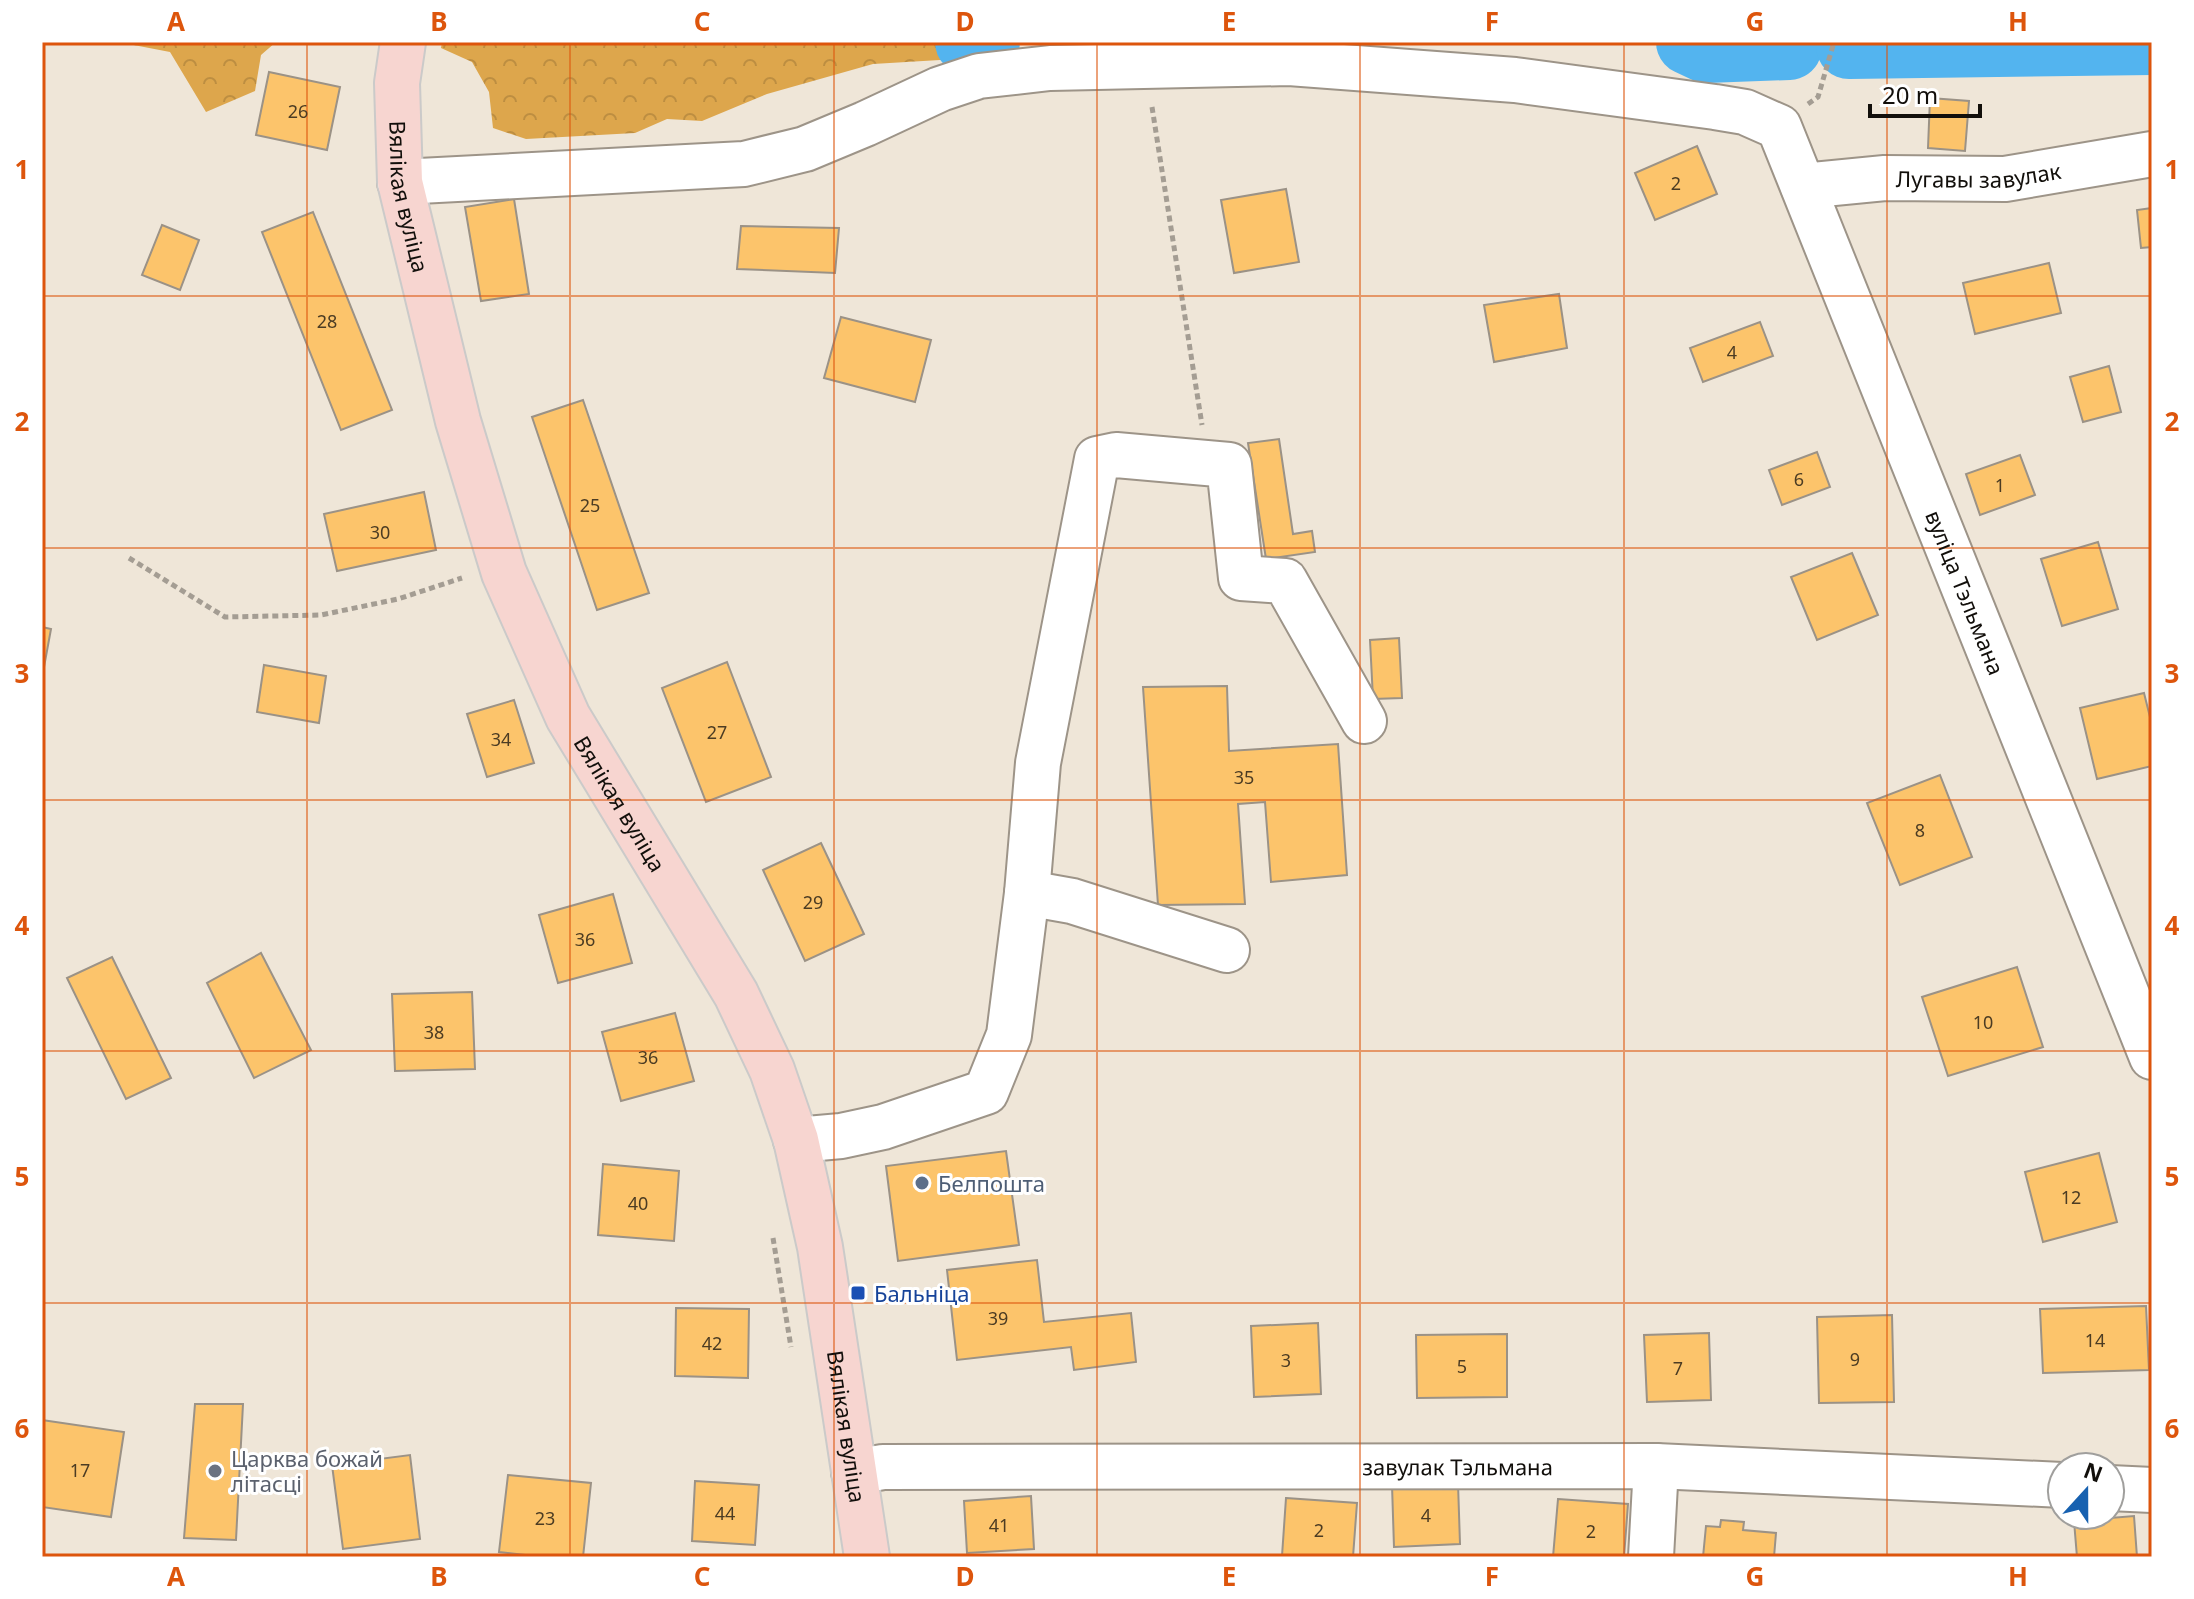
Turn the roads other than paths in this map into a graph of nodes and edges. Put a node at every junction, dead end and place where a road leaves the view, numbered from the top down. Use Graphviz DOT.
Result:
graph roads {
  1 [pos="403,42"];
  2 [pos="2152,154"];
  3 [pos="400,182"];
  4 [pos="1803,186"];
  5 [pos="1364,721"];
  6 [pos="1027,893"];
  7 [pos="1227,950"];
  8 [pos="2152,1057"];
  9 [pos="796,1140"];
  10 [pos="1656,1466"];
  11 [pos="854,1472"];
  12 [pos="2046,1484"];
  13 [pos="2126,1489"];
  14 [pos="2152,1490"];
  15 [pos="867,1557"];
  16 [pos="1651,1557"];
  1 -- 3 [label="main road, Вялікая вуліца"];
  2 -- 4 [label="street, Лугавы завулак"];
  3 -- 4 [label="street, вуліца Тэльмана"];
  3 -- 9 [label="main road, Вялікая вуліца"];
  4 -- 8 [label="street, вуліца Тэльмана"];
  5 -- 6 [label="street"];
  6 -- 7 [label="street"];
  6 -- 9 [label="street"];
  9 -- 11 [label="main road, Вялікая вуліца"];
  10 -- 11 [label="street, завулак Тэльмана"];
  10 -- 12 [label="street, завулак Тэльмана"];
  10 -- 16 [label="street"];
  11 -- 15 [label="main road, Вялікая вуліца"];
  13 -- 14 [label="street"];
}
